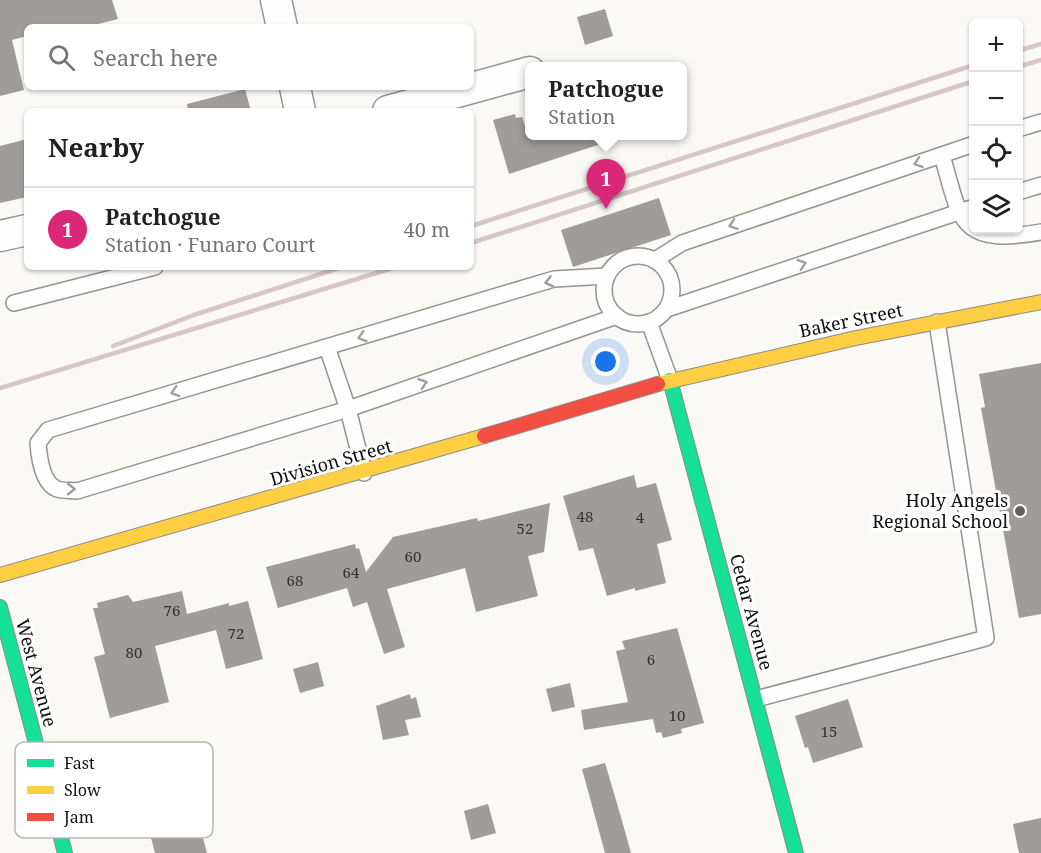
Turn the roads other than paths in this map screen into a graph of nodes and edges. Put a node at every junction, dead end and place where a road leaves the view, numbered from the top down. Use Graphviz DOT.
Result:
graph roads {
  1 [pos="276,0"];
  2 [pos="281,24"];
  3 [pos="525,73"];
  4 [pos="474,87"];
  5 [pos="296,90"];
  6 [pos="464,90"];
  7 [pos="299,108"];
  8 [pos="399,108"];
  9 [pos="1041,122"];
  10 [pos="1023,127"];
  11 [pos="969,146"];
  12 [pos="942,155"];
  13 [pos="1041,185"];
  14 [pos="1023,190"];
  15 [pos="969,209"];
  16 [pos="958,212"];
  17 [pos="24,231"];
  18 [pos="1041,232"];
  19 [pos="0,236"];
  20 [pos="655,260"];
  21 [pos="131,270"];
  22 [pos="115,272"];
  23 [pos="607,276"];
  24 [pos="1041,302"];
  25 [pos="14,303"];
  26 [pos="667,309"];
  27 [pos="617,316"];
  28 [pos="649,322"];
  29 [pos="937,322"];
  30 [pos="327,347"];
  31 [pos="670,380"];
  32 [pos="348,409"];
  33 [pos="364,473"];
  34 [pos="0,575"];
  35 [pos="0,607"];
  36 [pos="756,699"];
  37 [pos="36,742"];
  38 [pos="61,838"];
  39 [pos="65,853"];
  40 [pos="796,853"];
  1 -- 2 [label="street"];
  3 -- 4 [label="street"];
  5 -- 7 [label="street"];
  6 -- 8 [label="street"];
  9 -- 10 [label="lane"];
  11 -- 12 [label="lane"];
  12 -- 16 [label="lane"];
  12 -- 20 [label="lane, one-way"];
  13 -- 14 [label="lane"];
  15 -- 16 [label="lane"];
  16 -- 18 [label="lane"];
  26 -- 16 [label="lane, one-way"];
  17 -- 19 [label="street"];
  20 -- 23 [label="lane"];
  20 -- 26 [label="lane"];
  21 -- 22 [label="lane"];
  22 -- 25 [label="lane"];
  23 -- 27 [label="lane"];
  23 -- 30 [label="lane, one-way"];
  24 -- 29 [label="street, Baker Street"];
  26 -- 28 [label="lane"];
  27 -- 28 [label="lane"];
  32 -- 27 [label="lane, one-way"];
  28 -- 31 [label="lane"];
  29 -- 31 [label="street, Baker Street"];
  29 -- 36 [label="lane"];
  30 -- 32 [label="lane"];
  30 -- 32 [label="lane, one-way"];
  31 -- 33 [label="street, Division Street"];
  31 -- 36 [label="street, Cedar Avenue"];
  32 -- 33 [label="lane"];
  33 -- 34 [label="street, Division Street"];
  35 -- 37 [label="street, West Avenue"];
  36 -- 40 [label="street, Cedar Avenue"];
  38 -- 39 [label="street, West Avenue"];
}
